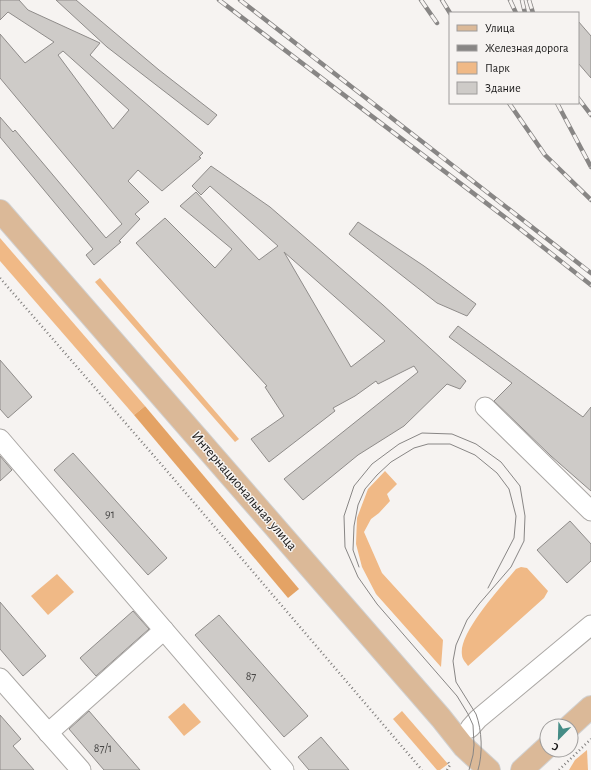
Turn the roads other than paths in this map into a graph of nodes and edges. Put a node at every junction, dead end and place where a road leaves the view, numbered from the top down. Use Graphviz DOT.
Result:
graph roads {
  1 [pos="0,211"];
  2 [pos="485,407"];
  3 [pos="0,440"];
  4 [pos="591,511"];
  5 [pos="591,625"];
  6 [pos="164,630"];
  7 [pos="0,678"];
  8 [pos="591,707"];
  9 [pos="579,718"];
  10 [pos="470,728"];
  11 [pos="48,733"];
  12 [pos="539,754"];
  13 [pos="81,770"];
  14 [pos="284,770"];
  15 [pos="489,770"];
  16 [pos="522,770"];
  1 -- 15 [label="main road, Интернациональная улица"];
  2 -- 4 [label="lane"];
  3 -- 6 [label="lane"];
  5 -- 10 [label="lane"];
  6 -- 11 [label="lane"];
  6 -- 14 [label="lane"];
  7 -- 11 [label="lane"];
  8 -- 9 [label="main road"];
  11 -- 13 [label="lane"];
  12 -- 16 [label="main road"];
}
